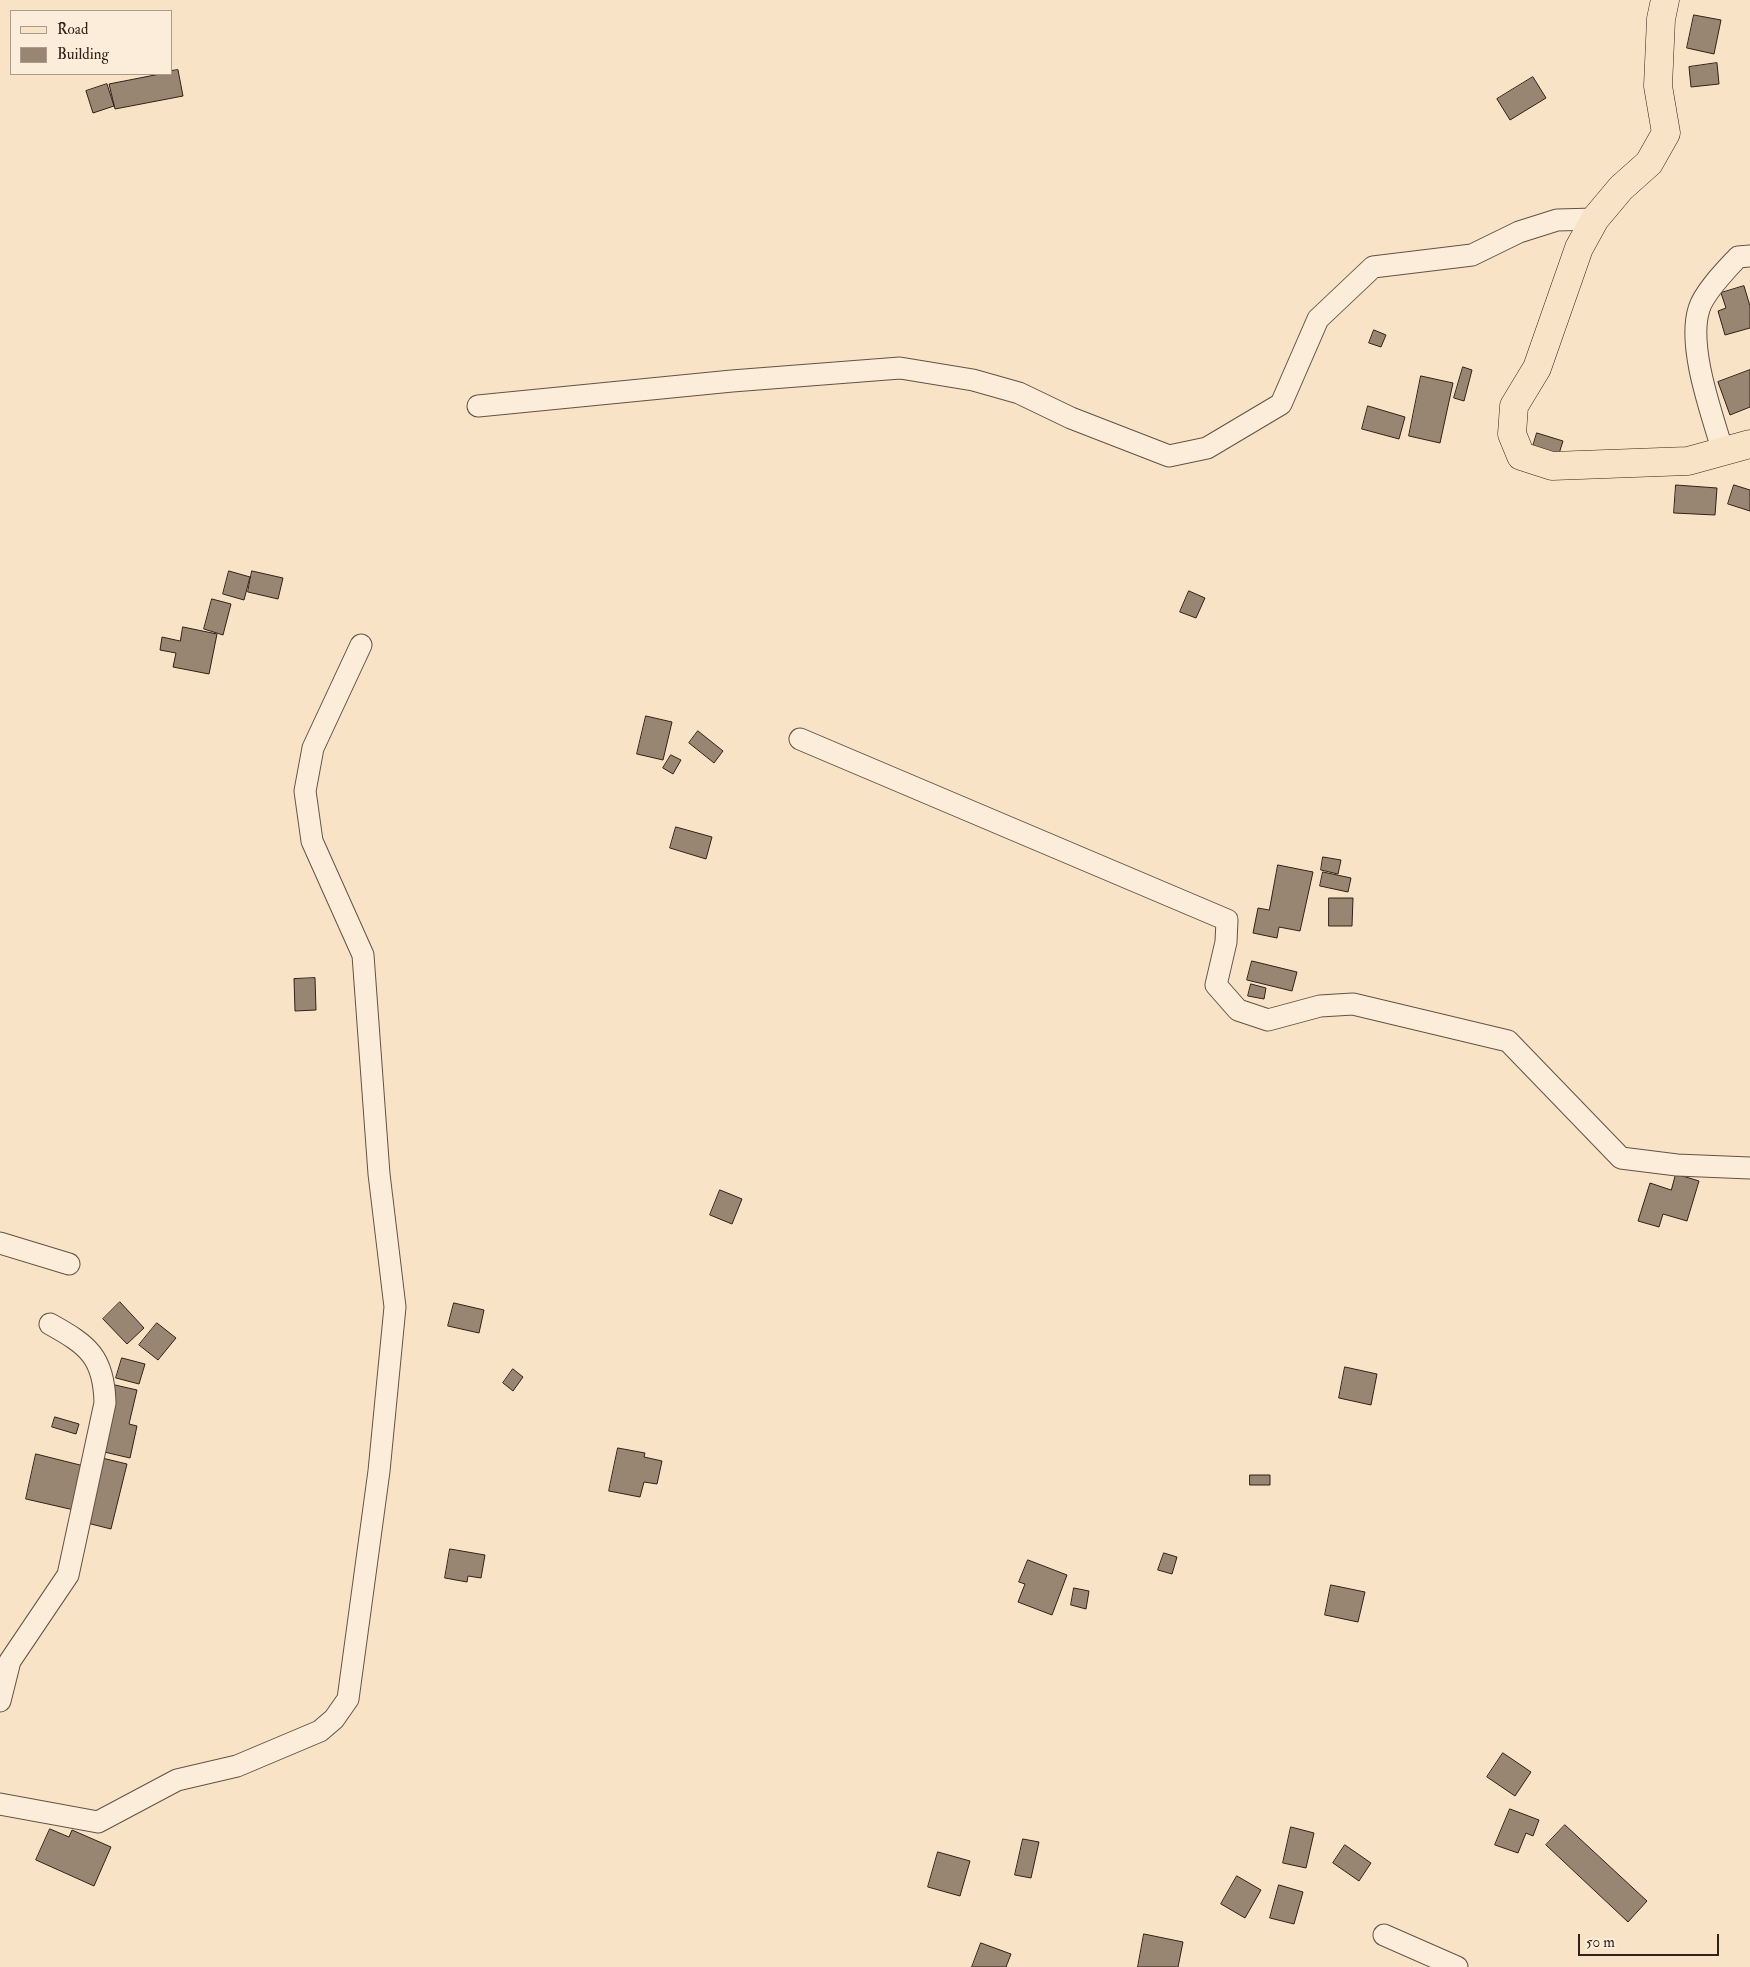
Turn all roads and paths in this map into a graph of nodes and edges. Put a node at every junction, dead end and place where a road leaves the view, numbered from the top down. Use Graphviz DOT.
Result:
graph roads {
  1 [pos="1665,0"];
  2 [pos="1595,219"];
  3 [pos="1750,256"];
  4 [pos="478,406"];
  5 [pos="1750,444"];
  6 [pos="1722,452"];
  7 [pos="361,645"];
  8 [pos="800,739"];
  9 [pos="1750,1168"];
  10 [pos="0,1243"];
  11 [pos="69,1264"];
  12 [pos="50,1324"];
  13 [pos="0,1700"];
  14 [pos="0,1804"];
  15 [pos="1384,1935"];
  16 [pos="1457,1967"];
  1 -- 2 [label="main road"];
  2 -- 4 [label="street"];
  2 -- 6 [label="main road"];
  3 -- 6 [label="street"];
  5 -- 6 [label="main road"];
  7 -- 14 [label="street"];
  8 -- 9 [label="street"];
  10 -- 11 [label="street"];
  12 -- 13 [label="street"];
  15 -- 16 [label="street"];
}
